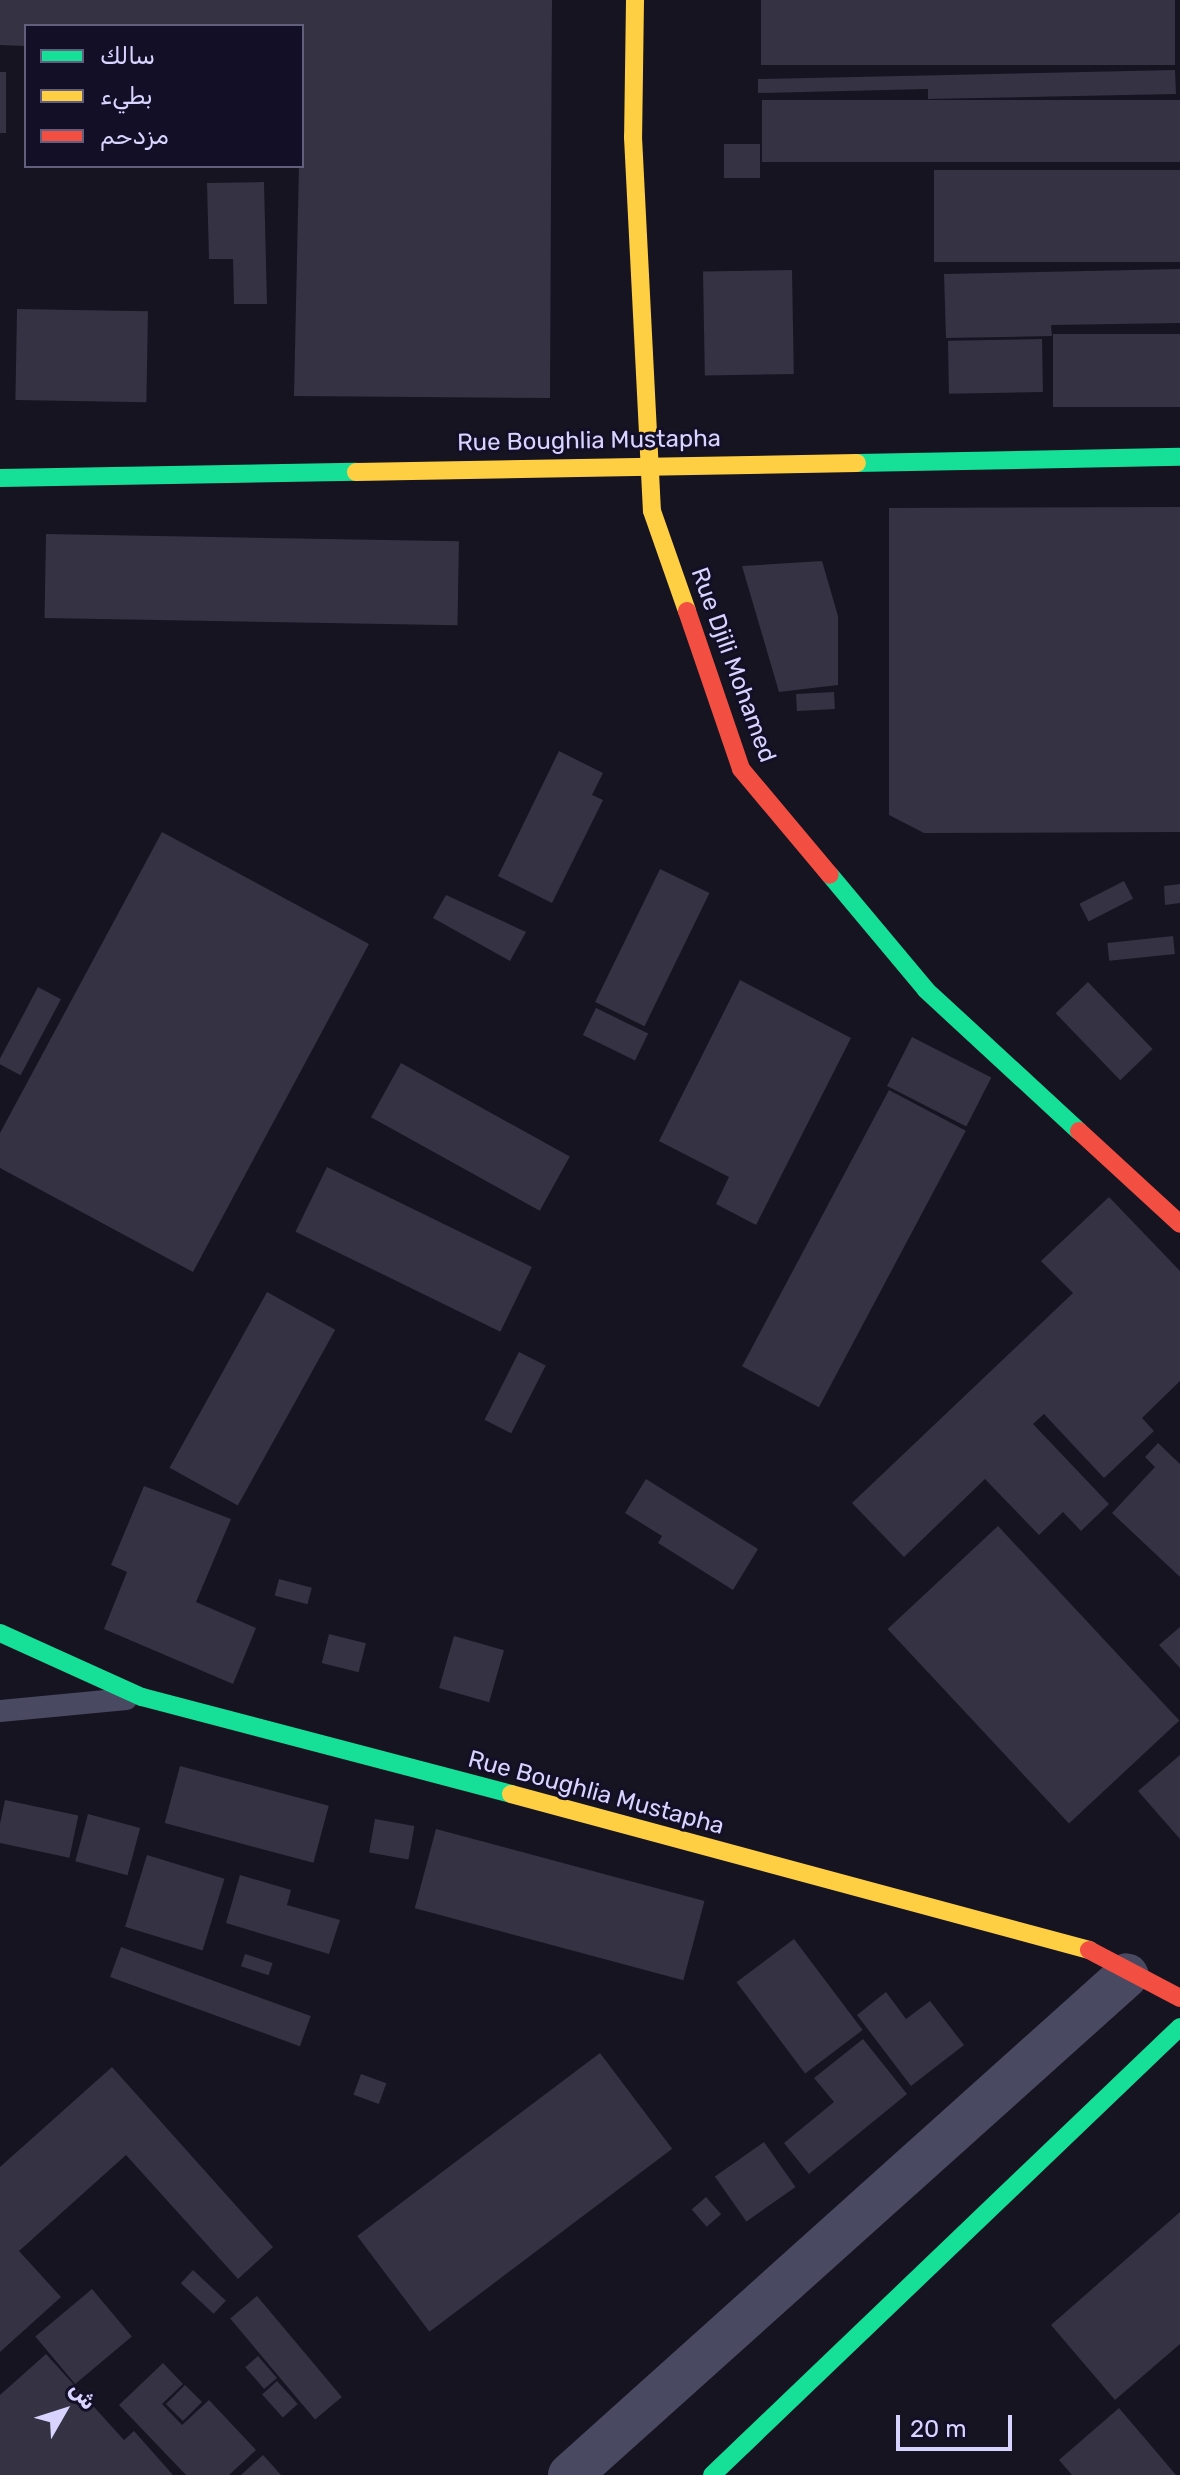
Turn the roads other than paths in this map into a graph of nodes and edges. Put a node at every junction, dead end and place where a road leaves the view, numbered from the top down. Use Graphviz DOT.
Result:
graph roads {
  1 [pos="635,0"];
  2 [pos="1180,457"];
  3 [pos="645,463"];
  4 [pos="0,478"];
  5 [pos="1180,1224"];
  6 [pos="0,1633"];
  7 [pos="142,1697"];
  8 [pos="0,1711"];
  9 [pos="1127,1975"];
  10 [pos="1180,1998"];
  11 [pos="1180,2027"];
  12 [pos="570,2475"];
  13 [pos="712,2475"];
  1 -- 3 [label="street, Rue Djili Mohamed"];
  2 -- 3 [label="street, Rue Boughlia Mustapha"];
  3 -- 4 [label="street, Rue Boughlia Mustapha"];
  3 -- 5 [label="street, Rue Djili Mohamed"];
  6 -- 7 [label="street, Rue Boughlia Mustapha"];
  7 -- 8 [label="lane"];
  7 -- 9 [label="street, Rue Boughlia Mustapha"];
  9 -- 10 [label="street, Rue Boughlia Mustapha"];
  9 -- 12 [label="street"];
  11 -- 13 [label="street"];
}
